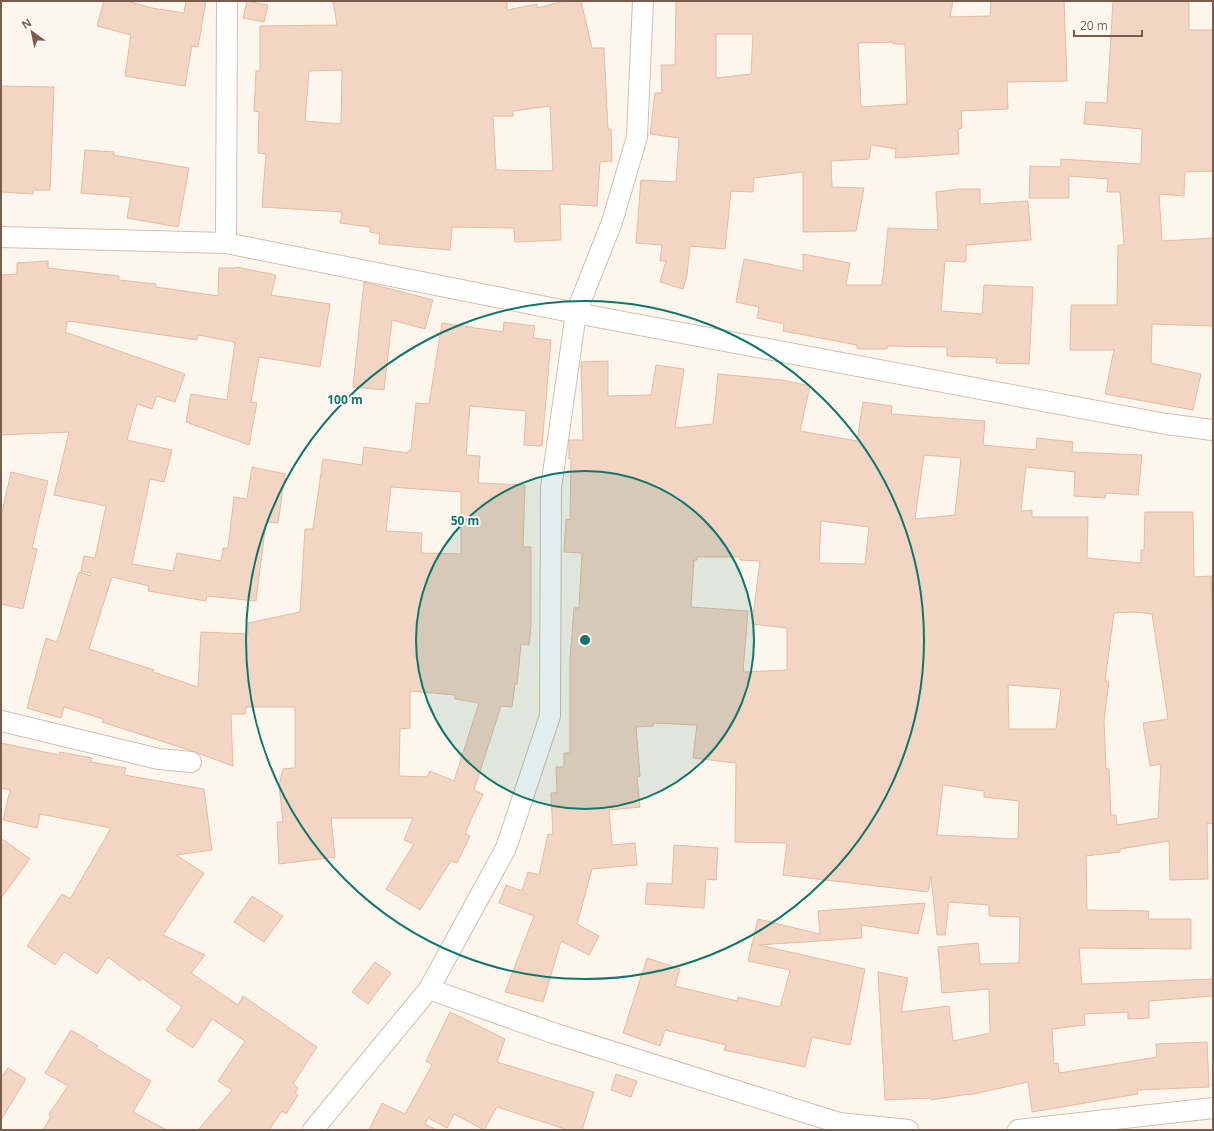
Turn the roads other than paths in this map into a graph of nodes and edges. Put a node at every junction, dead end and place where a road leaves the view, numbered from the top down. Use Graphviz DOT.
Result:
graph roads {
  1 [pos="227,1"];
  2 [pos="643,1"];
  3 [pos="1,237"];
  4 [pos="226,242"];
  5 [pos="576,313"];
  6 [pos="1213,430"];
  7 [pos="1,720"];
  8 [pos="191,762"];
  9 [pos="429,989"];
  10 [pos="1213,1108"];
  11 [pos="313,1130"];
  12 [pos="908,1130"];
  13 [pos="1018,1130"];
  1 -- 4 [label="street"];
  2 -- 5 [label="street"];
  3 -- 4 [label="street"];
  4 -- 5 [label="street"];
  5 -- 6 [label="street"];
  5 -- 9 [label="street"];
  7 -- 8 [label="street"];
  9 -- 11 [label="street"];
  9 -- 12 [label="street"];
  10 -- 13 [label="street"];
}
